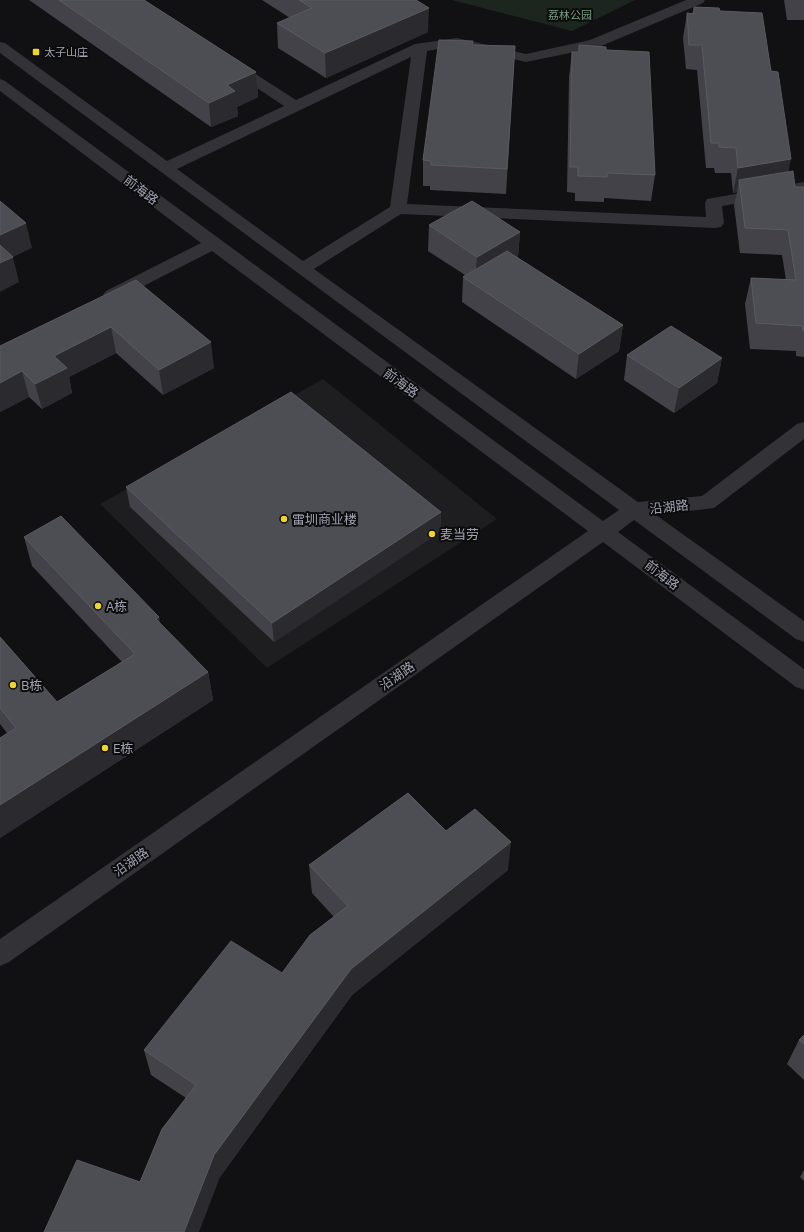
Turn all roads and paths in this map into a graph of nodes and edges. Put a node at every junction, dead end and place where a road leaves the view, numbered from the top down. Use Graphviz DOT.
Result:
graph roads {
  1 [pos="698,0"];
  2 [pos="0,46"];
  3 [pos="420,47"];
  4 [pos="221,57"];
  5 [pos="0,84"];
  6 [pos="294,106"];
  7 [pos="166,168"];
  8 [pos="804,187"];
  9 [pos="398,209"];
  10 [pos="212,244"];
  11 [pos="302,270"];
  12 [pos="99,301"];
  13 [pos="804,429"];
  14 [pos="634,510"];
  15 [pos="603,531"];
  16 [pos="804,633"];
  17 [pos="804,681"];
  18 [pos="0,954"];
  1 -- 3 [label="street"];
  2 -- 7 [label="street"];
  3 -- 6 [label="street"];
  3 -- 9 [label="street"];
  4 -- 6 [label="street"];
  5 -- 10 [label="street, 前海路"];
  6 -- 7 [label="street"];
  7 -- 11 [label="street"];
  8 -- 9 [label="street"];
  9 -- 11 [label="street"];
  10 -- 12 [label="street"];
  10 -- 15 [label="street, 前海路"];
  11 -- 14 [label="street"];
  13 -- 14 [label="street, 沿湖路"];
  14 -- 15 [label="street, 沿湖路"];
  14 -- 16 [label="street"];
  15 -- 17 [label="street, 前海路"];
  15 -- 18 [label="street, 沿湖路"];
}
